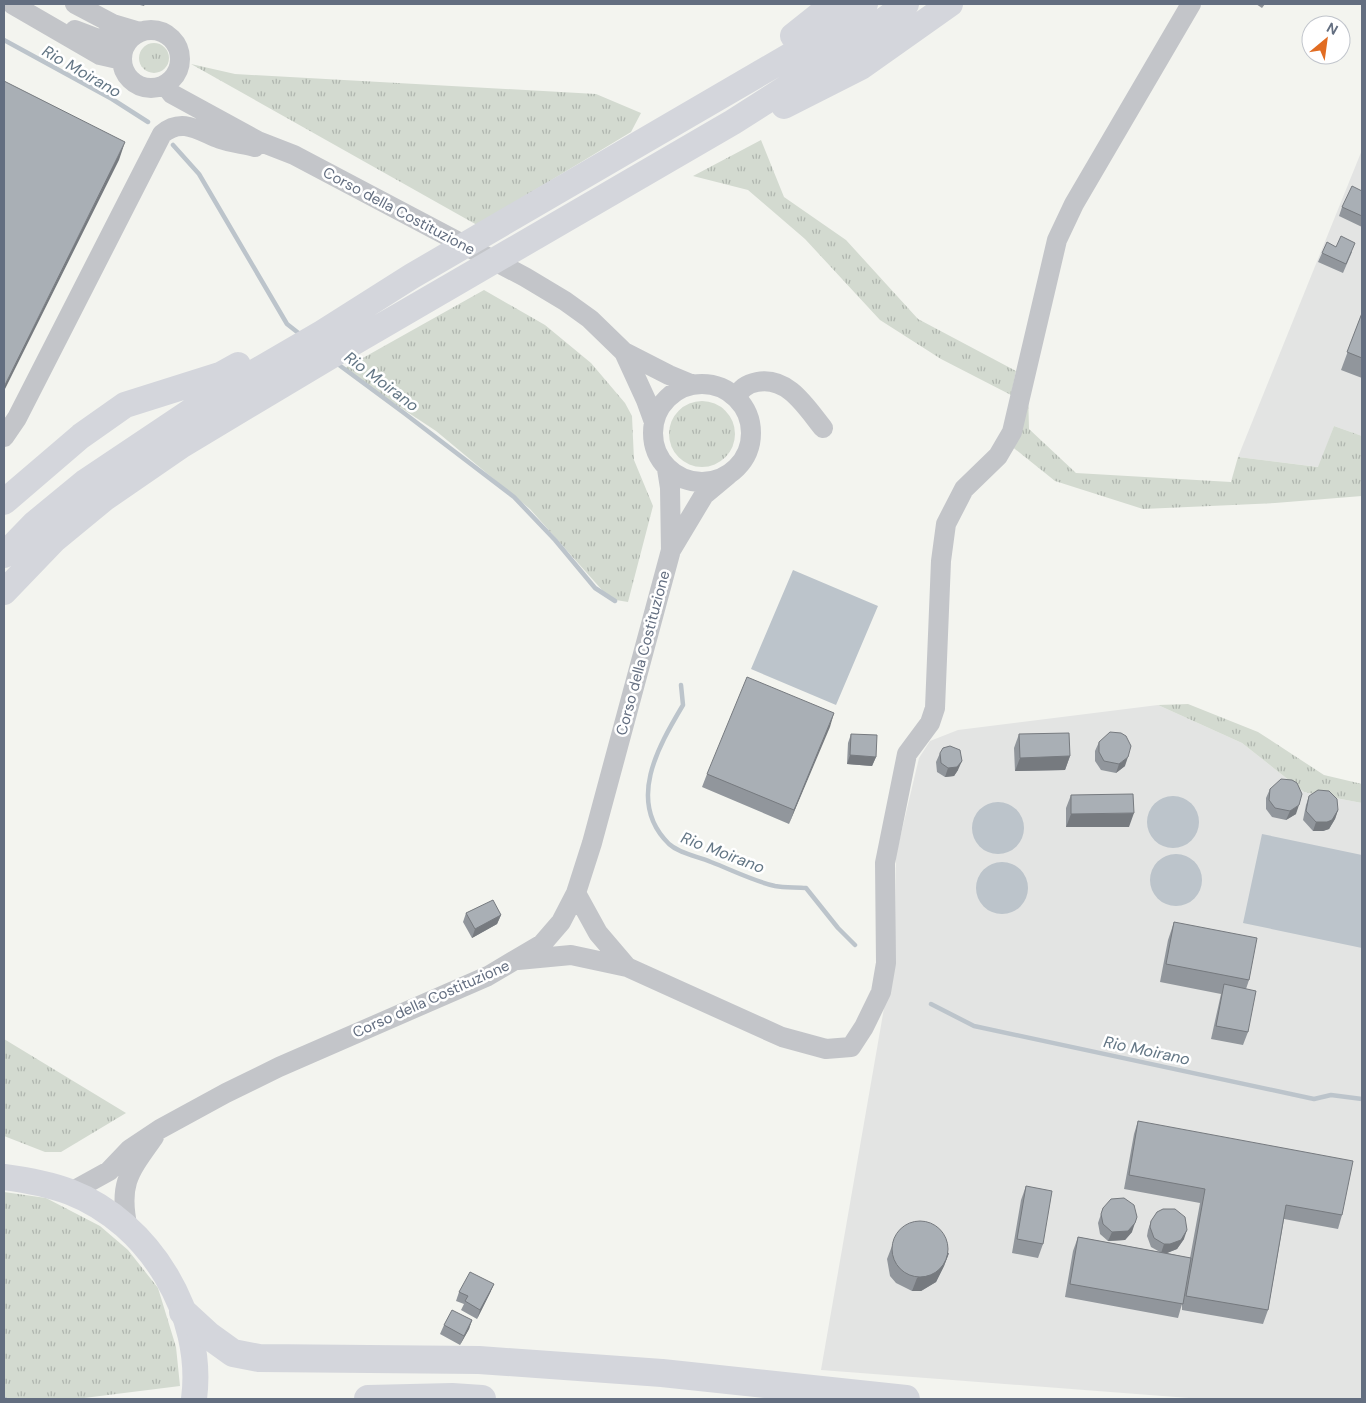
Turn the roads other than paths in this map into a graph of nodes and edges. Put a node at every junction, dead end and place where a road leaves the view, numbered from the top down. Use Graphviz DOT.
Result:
graph roads {
  1 [pos="76,4"];
  2 [pos="833,4"];
  3 [pos="865,4"];
  4 [pos="906,4"];
  5 [pos="950,4"];
  6 [pos="1191,4"];
  7 [pos="18,7"];
  8 [pos="134,37"];
  9 [pos="122,60"];
  10 [pos="180,61"];
  11 [pos="165,85"];
  12 [pos="731,92"];
  13 [pos="733,122"];
  14 [pos="294,155"];
  15 [pos="296,347"];
  16 [pos="624,352"];
  17 [pos="693,385"];
  18 [pos="736,397"];
  19 [pos="654,422"];
  20 [pos="823,428"];
  21 [pos="4,437"];
  22 [pos="667,469"];
  23 [pos="728,475"];
  24 [pos="4,502"];
  25 [pos="671,550"];
  26 [pos="4,555"];
  27 [pos="4,592"];
  28 [pos="576,893"];
  29 [pos="518,960"];
  30 [pos="627,966"];
  31 [pos="160,1129"];
  32 [pos="4,1177"];
  33 [pos="71,1192"];
  34 [pos="128,1229"];
  35 [pos="184,1312"];
  36 [pos="194,1399"];
  37 [pos="368,1399"];
  38 [pos="482,1399"];
  39 [pos="906,1399"];
  1 -- 8 [label="street"];
  2 -- 12 [label="main road"];
  3 -- 12 [label="main road"];
  4 -- 13 [label="main road"];
  5 -- 13 [label="main road"];
  6 -- 30 [label="street"];
  7 -- 8 [label="street"];
  7 -- 9 [label="street"];
  8 -- 9 [label="street"];
  8 -- 10 [label="street"];
  9 -- 11 [label="street"];
  10 -- 11 [label="street"];
  10 -- 14 [label="street"];
  11 -- 14 [label="street, Corso della Costituzione"];
  12 -- 15 [label="main road"];
  13 -- 27 [label="main road"];
  14 -- 16 [label="street, Corso della Costituzione"];
  14 -- 21 [label="street"];
  15 -- 24 [label="main road"];
  15 -- 26 [label="main road"];
  16 -- 17 [label="street"];
  16 -- 19 [label="street"];
  17 -- 18 [label="street"];
  17 -- 19 [label="street"];
  18 -- 20 [label="street"];
  18 -- 23 [label="street"];
  19 -- 22 [label="street"];
  22 -- 23 [label="street"];
  22 -- 25 [label="street"];
  23 -- 25 [label="street"];
  25 -- 28 [label="street, Corso della Costituzione"];
  28 -- 29 [label="street, Corso della Costituzione"];
  28 -- 30 [label="street"];
  29 -- 30 [label="street"];
  29 -- 31 [label="street, Corso della Costituzione"];
  31 -- 33 [label="street, Corso della Costituzione"];
  31 -- 34 [label="street"];
  32 -- 33 [label="main road"];
  33 -- 34 [label="main road"];
  34 -- 35 [label="main road"];
  35 -- 36 [label="main road"];
  35 -- 39 [label="highway"];
  37 -- 38 [label="highway"];
}
